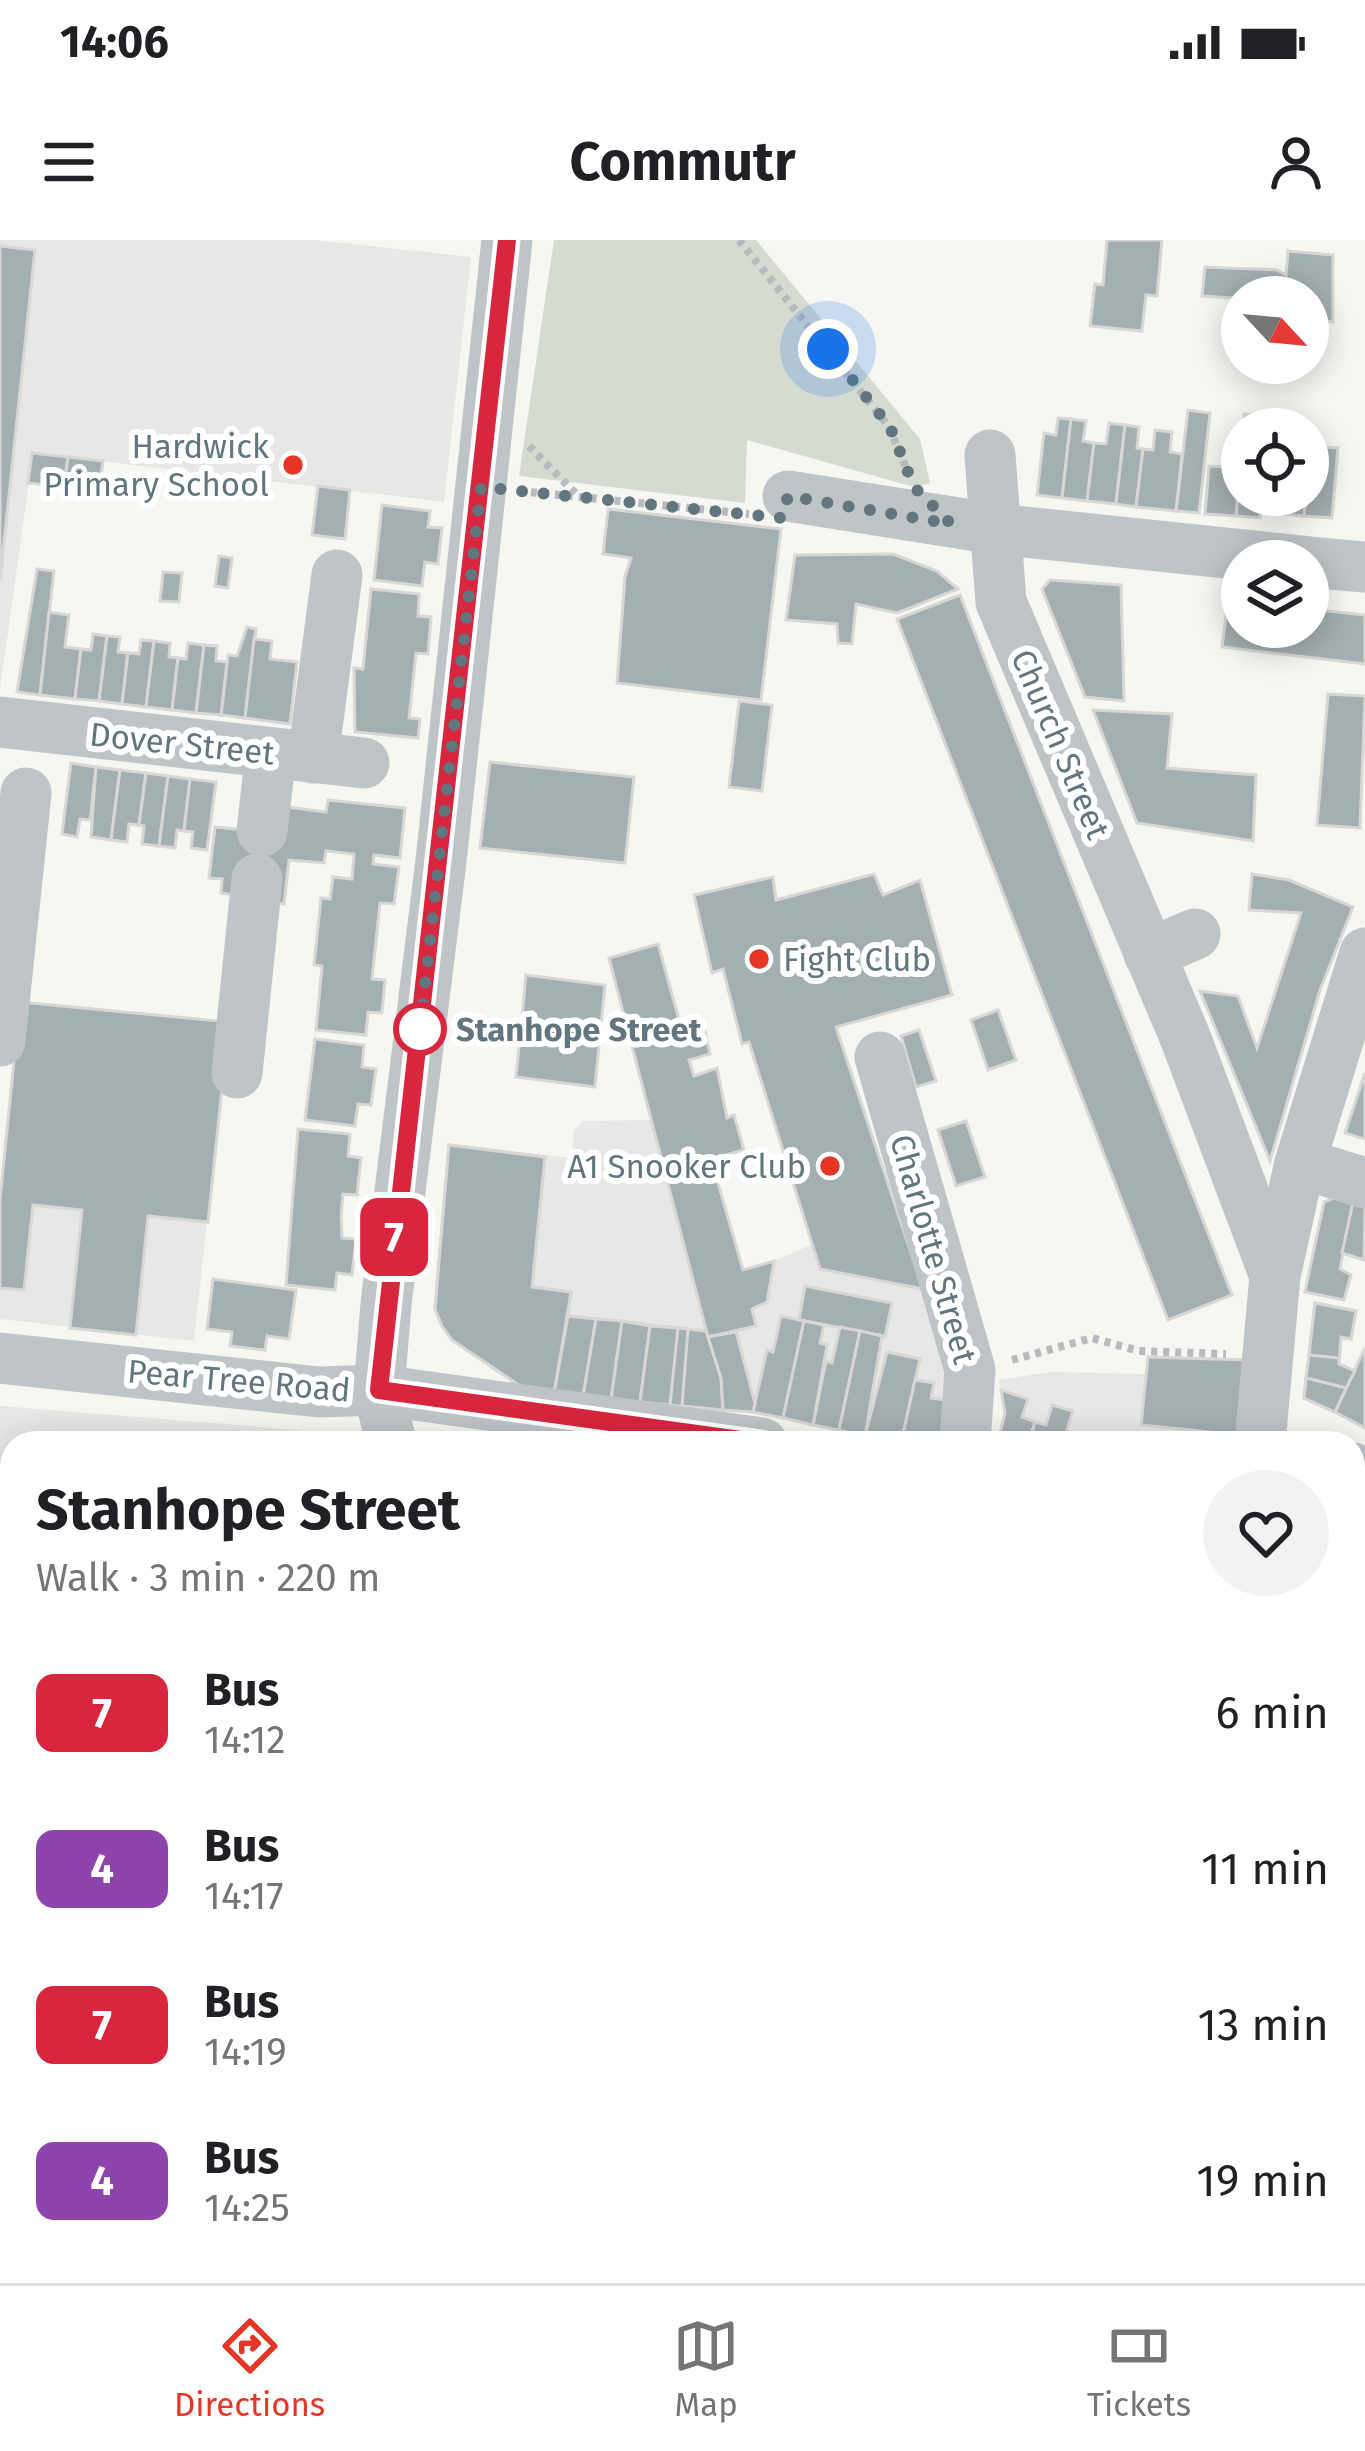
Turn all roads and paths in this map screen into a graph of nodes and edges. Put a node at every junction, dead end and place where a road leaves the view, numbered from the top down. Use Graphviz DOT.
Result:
graph roads {
  1 [pos="507,240"];
  2 [pos="744,242"];
  3 [pos="489,405"];
  4 [pos="1000,455"];
  5 [pos="481,487"];
  6 [pos="788,496"];
  7 [pos="579,497"];
  8 [pos="990,528"];
  9 [pos="1221,552"];
  10 [pos="1329,564"];
  11 [pos="1365,568"];
  12 [pos="337,575"];
  13 [pos="0,722"];
  14 [pos="292,755"];
  15 [pos="364,763"];
  16 [pos="26,793"];
  17 [pos="1365,953"];
  18 [pos="0,1041"];
  19 [pos="880,1057"];
  20 [pos="237,1073"];
  21 [pos="1300,1163"];
  22 [pos="1365,1183"];
  23 [pos="1275,1276"];
  24 [pos="1270,1355"];
  25 [pos="0,1358"];
  26 [pos="970,1370"];
  27 [pos="379,1390"];
  28 [pos="388,1431"];
  29 [pos="675,1431"];
  30 [pos="966,1431"];
  31 [pos="1275,1431"];
  1 -- 3 [label="street"];
  2 -- 8 [label="path"];
  3 -- 5 [label="street"];
  3 -- 7 [label="path"];
  4 -- 8 [label="street, Church Street"];
  5 -- 7 [label="path"];
  5 -- 27 [label="street"];
  6 -- 7 [label="path"];
  6 -- 8 [label="street"];
  8 -- 9 [label="street"];
  8 -- 23 [label="street, Church Street"];
  10 -- 11 [label="street"];
  12 -- 14 [label="street"];
  13 -- 14 [label="street, Dover Street"];
  14 -- 15 [label="street, Dover Street"];
  14 -- 20 [label="street"];
  16 -- 18 [label="street"];
  17 -- 21 [label="street"];
  19 -- 26 [label="street, Charlotte Street"];
  21 -- 22 [label="street"];
  21 -- 23 [label="street"];
  23 -- 24 [label="street"];
  24 -- 26 [label="path"];
  24 -- 31 [label="street"];
  25 -- 27 [label="street, Pear Tree Road"];
  26 -- 30 [label="street, Charlotte Street"];
  27 -- 28 [label="street"];
  27 -- 29 [label="street, Pear Tree Road"];
}
